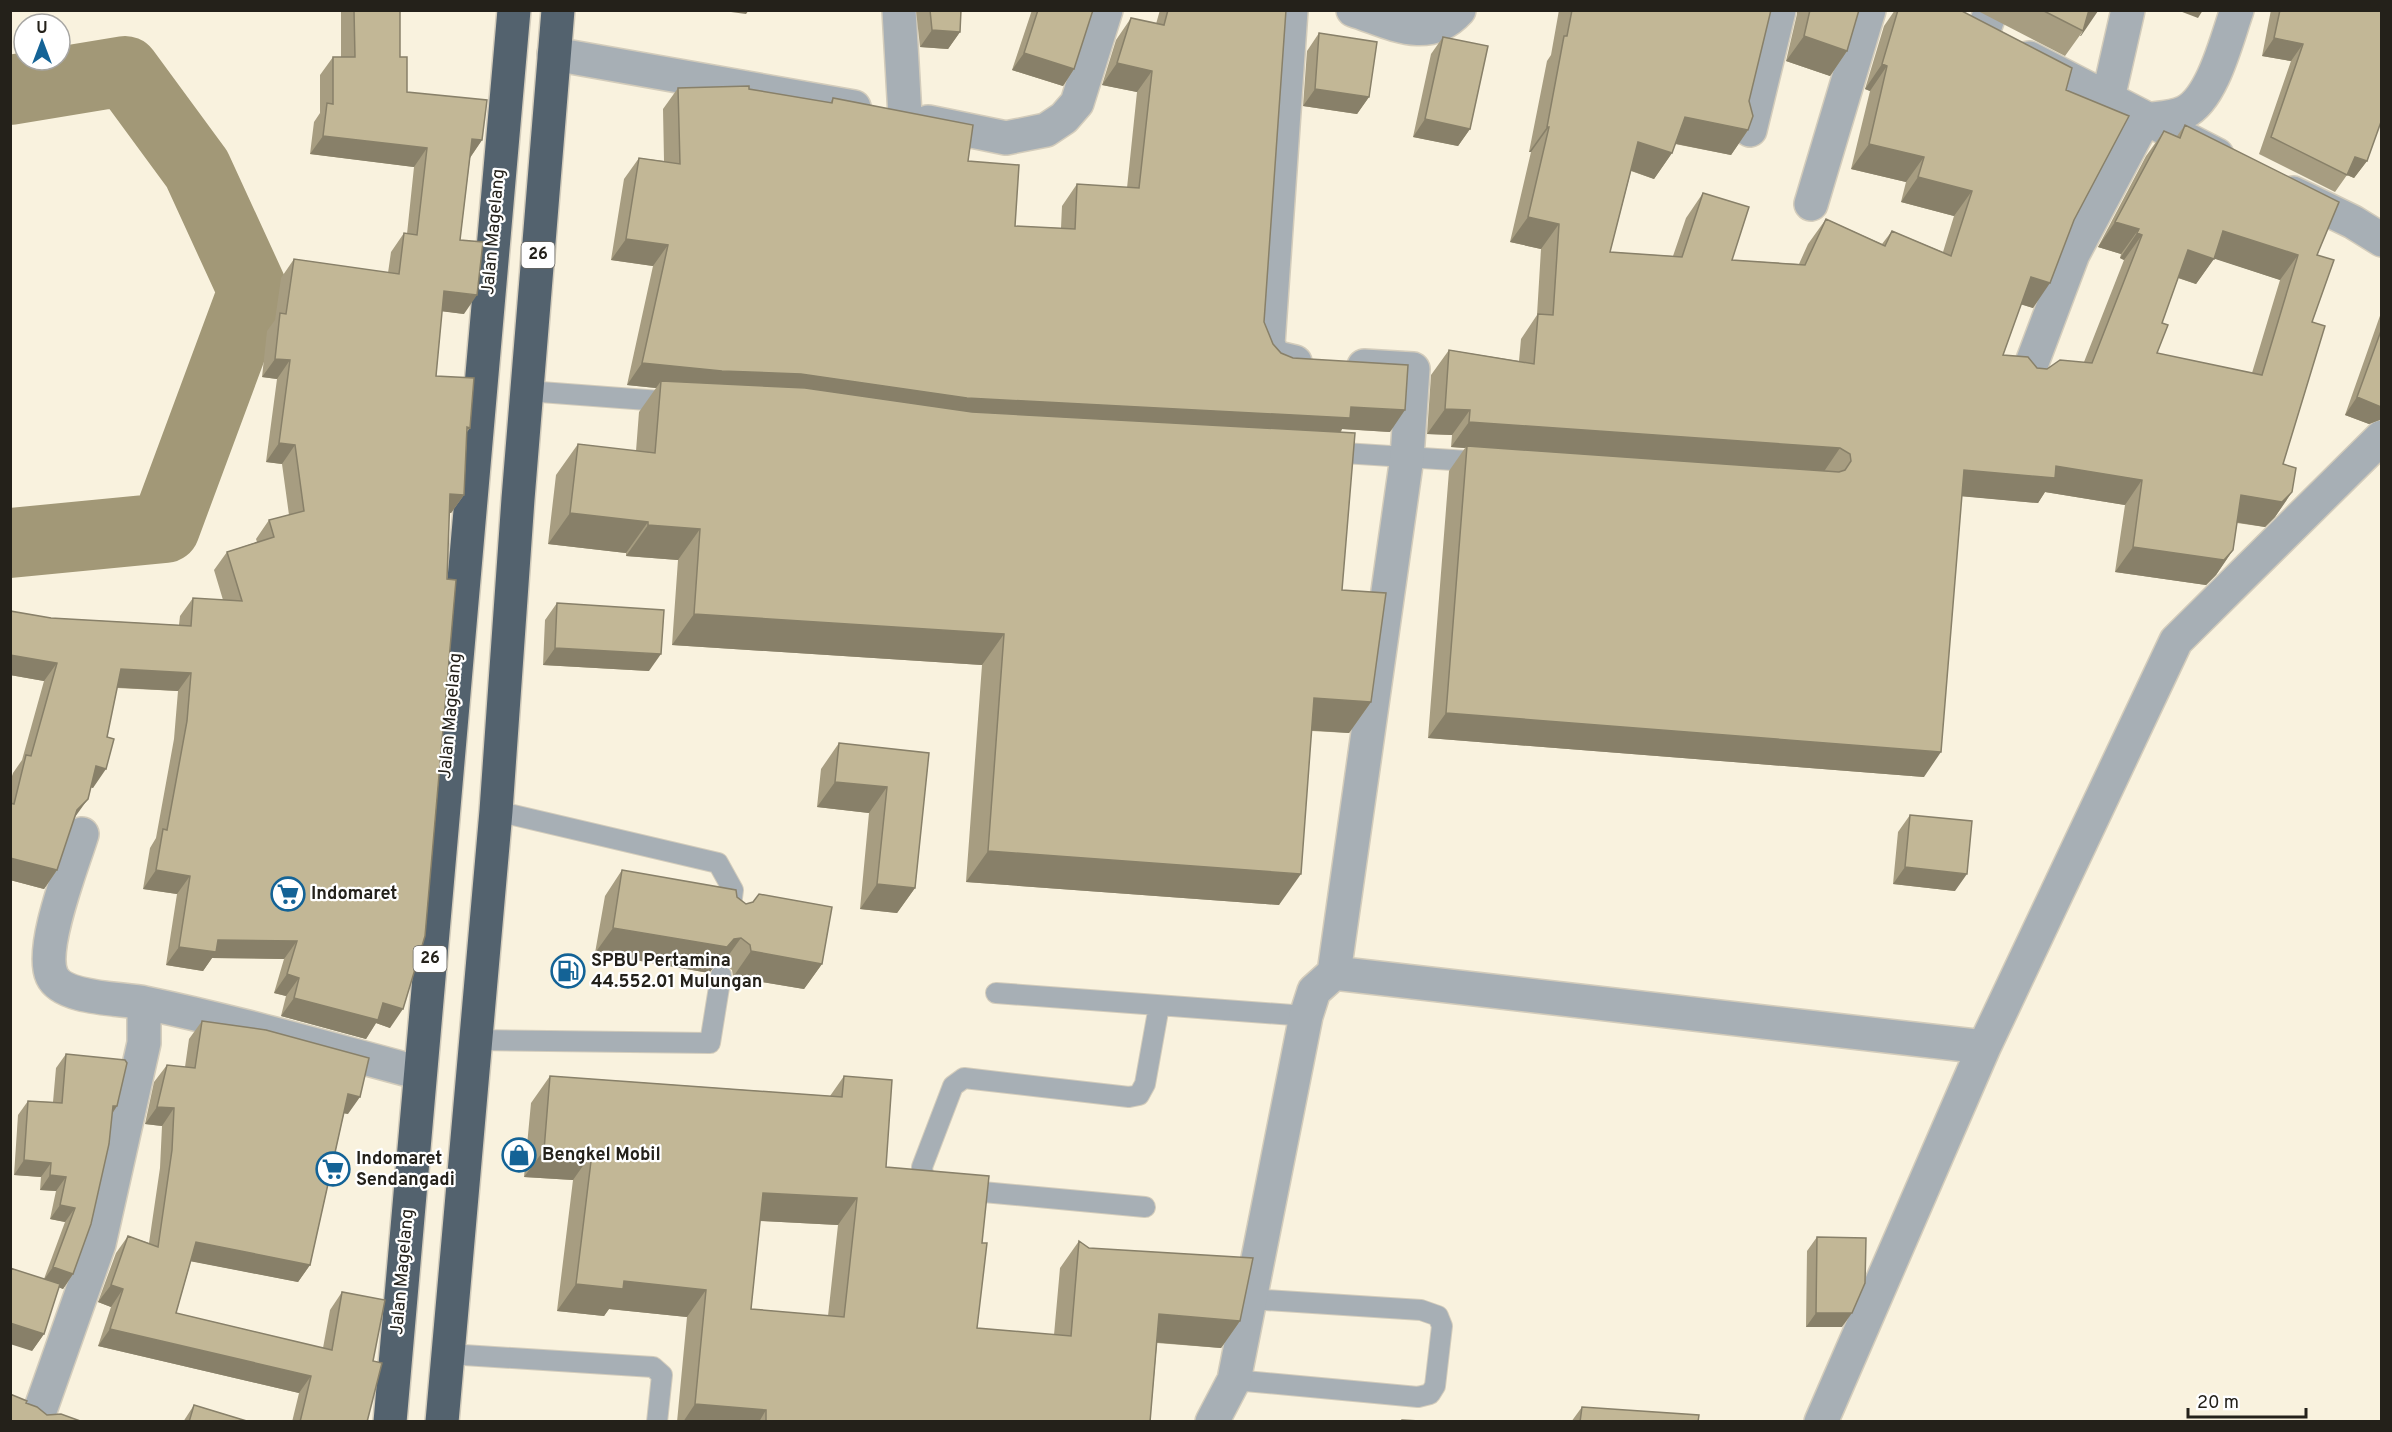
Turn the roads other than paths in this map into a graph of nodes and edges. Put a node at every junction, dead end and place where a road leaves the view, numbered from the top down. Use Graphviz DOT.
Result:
graph roads {
  1 [pos="514,10"];
  2 [pos="558,10"];
  3 [pos="899,10"];
  4 [pos="1106,10"];
  5 [pos="1291,10"];
  6 [pos="1353,10"];
  7 [pos="1459,10"];
  8 [pos="1779,10"];
  9 [pos="1869,10"];
  10 [pos="2128,10"];
  11 [pos="2237,10"];
  12 [pos="1975,22"];
  13 [pos="554,54"];
  14 [pos="2108,98"];
  15 [pos="904,116"];
  16 [pos="2144,120"];
  17 [pos="1750,129"];
  18 [pos="1811,204"];
  19 [pos="2382,240"];
  20 [pos="2027,376"];
  21 [pos="527,391"];
  22 [pos="695,404"];
  23 [pos="2382,437"];
  24 [pos="1311,451"];
  25 [pos="1407,457"];
  26 [pos="1503,463"];
  27 [pos="470,496"];
  28 [pos="518,500"];
  29 [pos="496,811"];
  30 [pos="82,834"];
  31 [pos="730,917"];
  32 [pos="1334,973"];
  33 [pos="721,975"];
  34 [pos="996,993"];
  35 [pos="144,1003"];
  36 [pos="1160,1006"];
  37 [pos="1306,1016"];
  38 [pos="476,1040"];
  39 [pos="1984,1047"];
  40 [pos="420,1073"];
  41 [pos="1145,1207"];
  42 [pos="1246,1282"];
  43 [pos="448,1354"];
  44 [pos="1234,1380"];
  45 [pos="36,1422"];
  46 [pos="390,1422"];
  47 [pos="442,1422"];
  48 [pos="657,1422"];
  49 [pos="1212,1422"];
  50 [pos="1821,1422"];
  1 -- 27 [label="highway, Jalan Magelang / 26"];
  2 -- 13 [label="highway, 26"];
  3 -- 15 [label="street"];
  4 -- 15 [label="street"];
  5 -- 25 [label="street"];
  6 -- 7 [label="street"];
  8 -- 17 [label="street"];
  9 -- 18 [label="street"];
  10 -- 14 [label="street"];
  11 -- 16 [label="street"];
  12 -- 14 [label="street"];
  13 -- 15 [label="street"];
  13 -- 21 [label="highway, 26"];
  14 -- 16 [label="street"];
  16 -- 19 [label="street"];
  16 -- 20 [label="street"];
  21 -- 22 [label="lane"];
  21 -- 28 [label="highway, 26"];
  23 -- 39 [label="street"];
  24 -- 25 [label="lane"];
  25 -- 26 [label="lane"];
  25 -- 32 [label="street"];
  27 -- 28 [label="highway"];
  27 -- 40 [label="highway, Jalan Magelang / 26"];
  28 -- 29 [label="highway, 26"];
  29 -- 31 [label="lane"];
  29 -- 38 [label="highway, 26"];
  30 -- 35 [label="street"];
  32 -- 37 [label="street"];
  32 -- 39 [label="street"];
  33 -- 38 [label="lane"];
  34 -- 36 [label="lane"];
  35 -- 40 [label="street"];
  35 -- 45 [label="street"];
  36 -- 37 [label="lane"];
  36 -- 41 [label="lane"];
  37 -- 42 [label="street"];
  38 -- 43 [label="highway, 26"];
  39 -- 50 [label="street"];
  40 -- 46 [label="highway, Jalan Magelang / 26"];
  42 -- 44 [label="street"];
  42 -- 44 [label="lane"];
  43 -- 47 [label="highway, 26"];
  43 -- 48 [label="lane"];
  44 -- 49 [label="street"];
}
